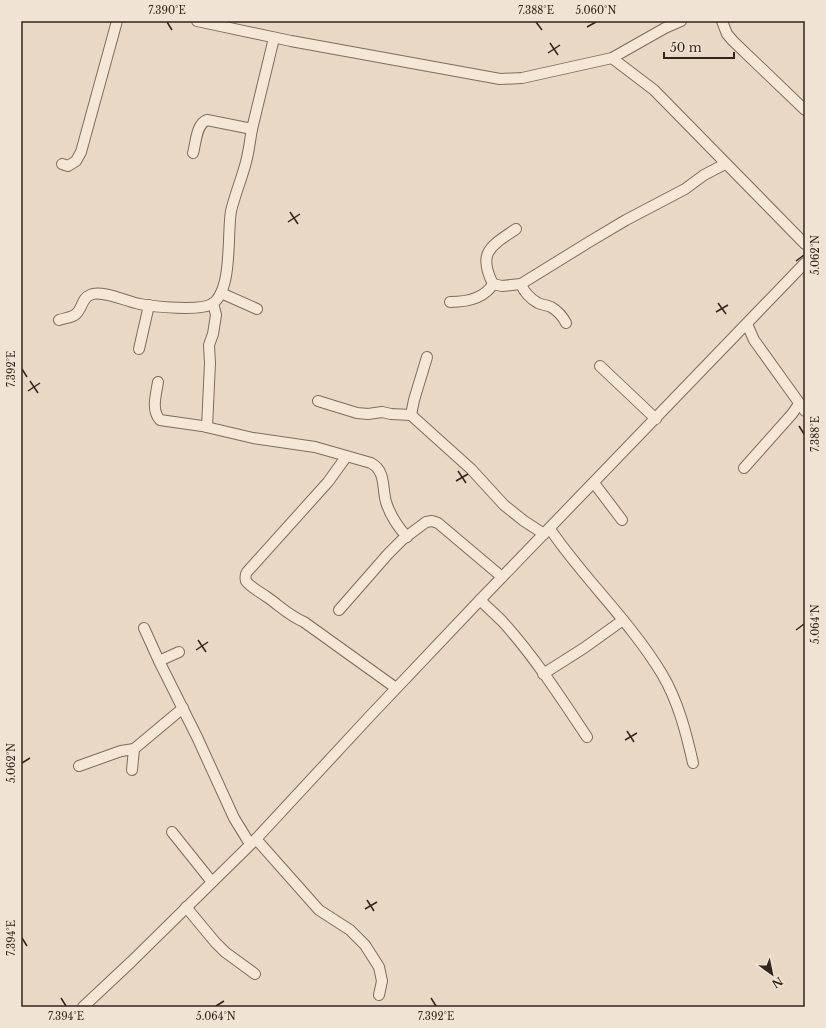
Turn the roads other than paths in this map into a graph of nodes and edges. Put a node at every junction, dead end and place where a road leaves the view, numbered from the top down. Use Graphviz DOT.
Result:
graph roads {
  1 [pos="117,21"];
  2 [pos="198,21"];
  3 [pos="681,21"];
  4 [pos="722,21"];
  5 [pos="274,38"];
  6 [pos="612,58"];
  7 [pos="805,110"];
  8 [pos="252,129"];
  9 [pos="193,154"];
  10 [pos="62,164"];
  11 [pos="725,164"];
  12 [pos="516,229"];
  13 [pos="805,244"];
  14 [pos="805,264"];
  15 [pos="493,284"];
  16 [pos="520,284"];
  17 [pos="221,293"];
  18 [pos="450,302"];
  19 [pos="214,303"];
  20 [pos="149,305"];
  21 [pos="257,310"];
  22 [pos="59,320"];
  23 [pos="566,324"];
  24 [pos="747,324"];
  25 [pos="737,335"];
  26 [pos="754,340"];
  27 [pos="139,349"];
  28 [pos="426,357"];
  29 [pos="600,366"];
  30 [pos="158,382"];
  31 [pos="318,401"];
  32 [pos="802,407"];
  33 [pos="411,415"];
  34 [pos="656,419"];
  35 [pos="207,428"];
  36 [pos="346,457"];
  37 [pos="744,468"];
  38 [pos="594,483"];
  39 [pos="622,520"];
  40 [pos="547,531"];
  41 [pos="406,537"];
  42 [pos="502,577"];
  43 [pos="480,600"];
  44 [pos="339,610"];
  45 [pos="623,620"];
  46 [pos="144,628"];
  47 [pos="179,652"];
  48 [pos="159,661"];
  49 [pos="543,674"];
  50 [pos="396,688"];
  51 [pos="183,708"];
  52 [pos="587,737"];
  53 [pos="134,749"];
  54 [pos="693,763"];
  55 [pos="79,766"];
  56 [pos="132,770"];
  57 [pos="172,832"];
  58 [pos="253,842"];
  59 [pos="212,882"];
  60 [pos="186,907"];
  61 [pos="255,974"];
  62 [pos="379,995"];
  63 [pos="83,1007"];
  1 -- 10 [label="street"];
  2 -- 5 [label="street"];
  3 -- 6 [label="street"];
  4 -- 7 [label="street"];
  5 -- 6 [label="street"];
  5 -- 8 [label="street"];
  6 -- 11 [label="street"];
  8 -- 9 [label="street"];
  8 -- 17 [label="street"];
  11 -- 13 [label="street"];
  11 -- 16 [label="street"];
  12 -- 15 [label="street"];
  14 -- 24 [label="street"];
  15 -- 16 [label="street"];
  15 -- 18 [label="street"];
  16 -- 23 [label="street"];
  17 -- 19 [label="street"];
  17 -- 21 [label="street"];
  19 -- 20 [label="street"];
  19 -- 35 [label="street"];
  20 -- 22 [label="street"];
  20 -- 27 [label="street"];
  24 -- 25 [label="street"];
  24 -- 26 [label="street"];
  25 -- 26 [label="street"];
  25 -- 34 [label="street"];
  26 -- 32 [label="street"];
  28 -- 33 [label="street"];
  29 -- 34 [label="street"];
  30 -- 35 [label="street"];
  31 -- 33 [label="street"];
  32 -- 37 [label="street"];
  33 -- 40 [label="street"];
  34 -- 38 [label="street"];
  35 -- 36 [label="street"];
  36 -- 41 [label="street"];
  36 -- 50 [label="street"];
  38 -- 39 [label="street"];
  38 -- 40 [label="street"];
  40 -- 42 [label="street"];
  40 -- 45 [label="street"];
  41 -- 42 [label="street"];
  41 -- 44 [label="street"];
  42 -- 43 [label="street"];
  43 -- 49 [label="street"];
  43 -- 50 [label="street"];
  45 -- 49 [label="street"];
  45 -- 54 [label="street"];
  46 -- 48 [label="street"];
  47 -- 48 [label="street"];
  48 -- 51 [label="street"];
  49 -- 52 [label="street"];
  50 -- 58 [label="street"];
  51 -- 53 [label="street"];
  51 -- 58 [label="street"];
  53 -- 55 [label="street"];
  53 -- 56 [label="street"];
  57 -- 59 [label="street"];
  58 -- 59 [label="street"];
  58 -- 62 [label="street"];
  59 -- 60 [label="street"];
  60 -- 61 [label="street"];
  60 -- 63 [label="street"];
}
